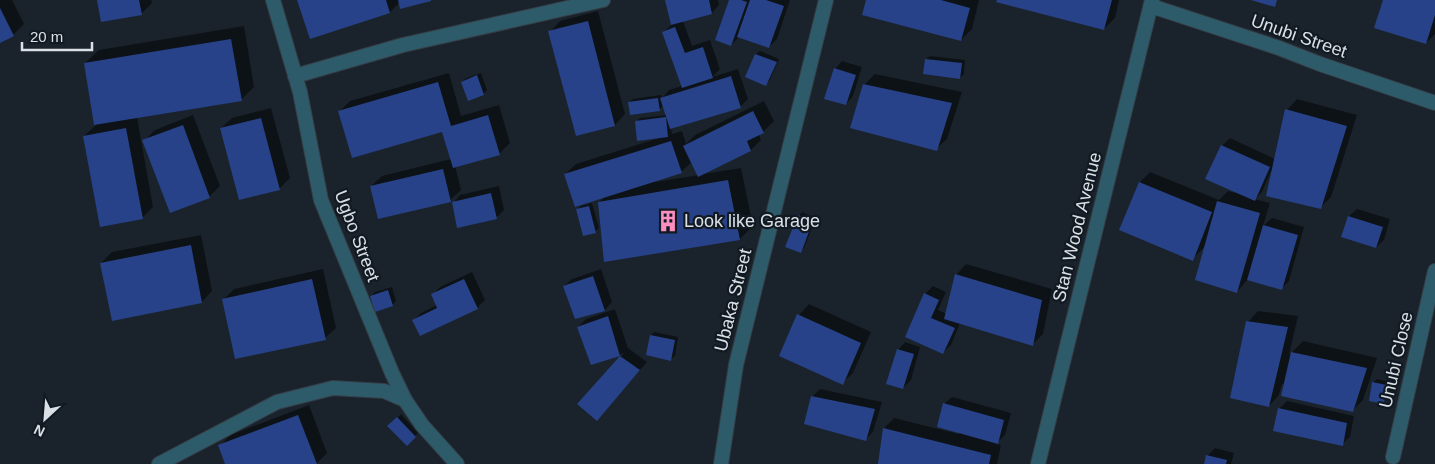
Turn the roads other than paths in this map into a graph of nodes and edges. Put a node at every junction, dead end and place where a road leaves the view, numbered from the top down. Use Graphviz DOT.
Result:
graph roads {
  1 [pos="273,0"];
  2 [pos="603,0"];
  3 [pos="826,0"];
  4 [pos="1151,3"];
  5 [pos="296,76"];
  6 [pos="1435,103"];
  7 [pos="1435,271"];
  8 [pos="405,400"];
  9 [pos="1393,457"];
  10 [pos="160,464"];
  11 [pos="457,464"];
  12 [pos="721,464"];
  13 [pos="1038,464"];
  1 -- 5 [label="street, Ugbo Street"];
  2 -- 5 [label="street"];
  3 -- 12 [label="street, Ubaka Street"];
  4 -- 6 [label="street, Unubi Street"];
  4 -- 13 [label="street, Stan Wood Avenue"];
  5 -- 8 [label="street, Ugbo Street"];
  7 -- 9 [label="street, Unubi Close"];
  8 -- 10 [label="street"];
  8 -- 11 [label="street, Ugbo Street"];
}
